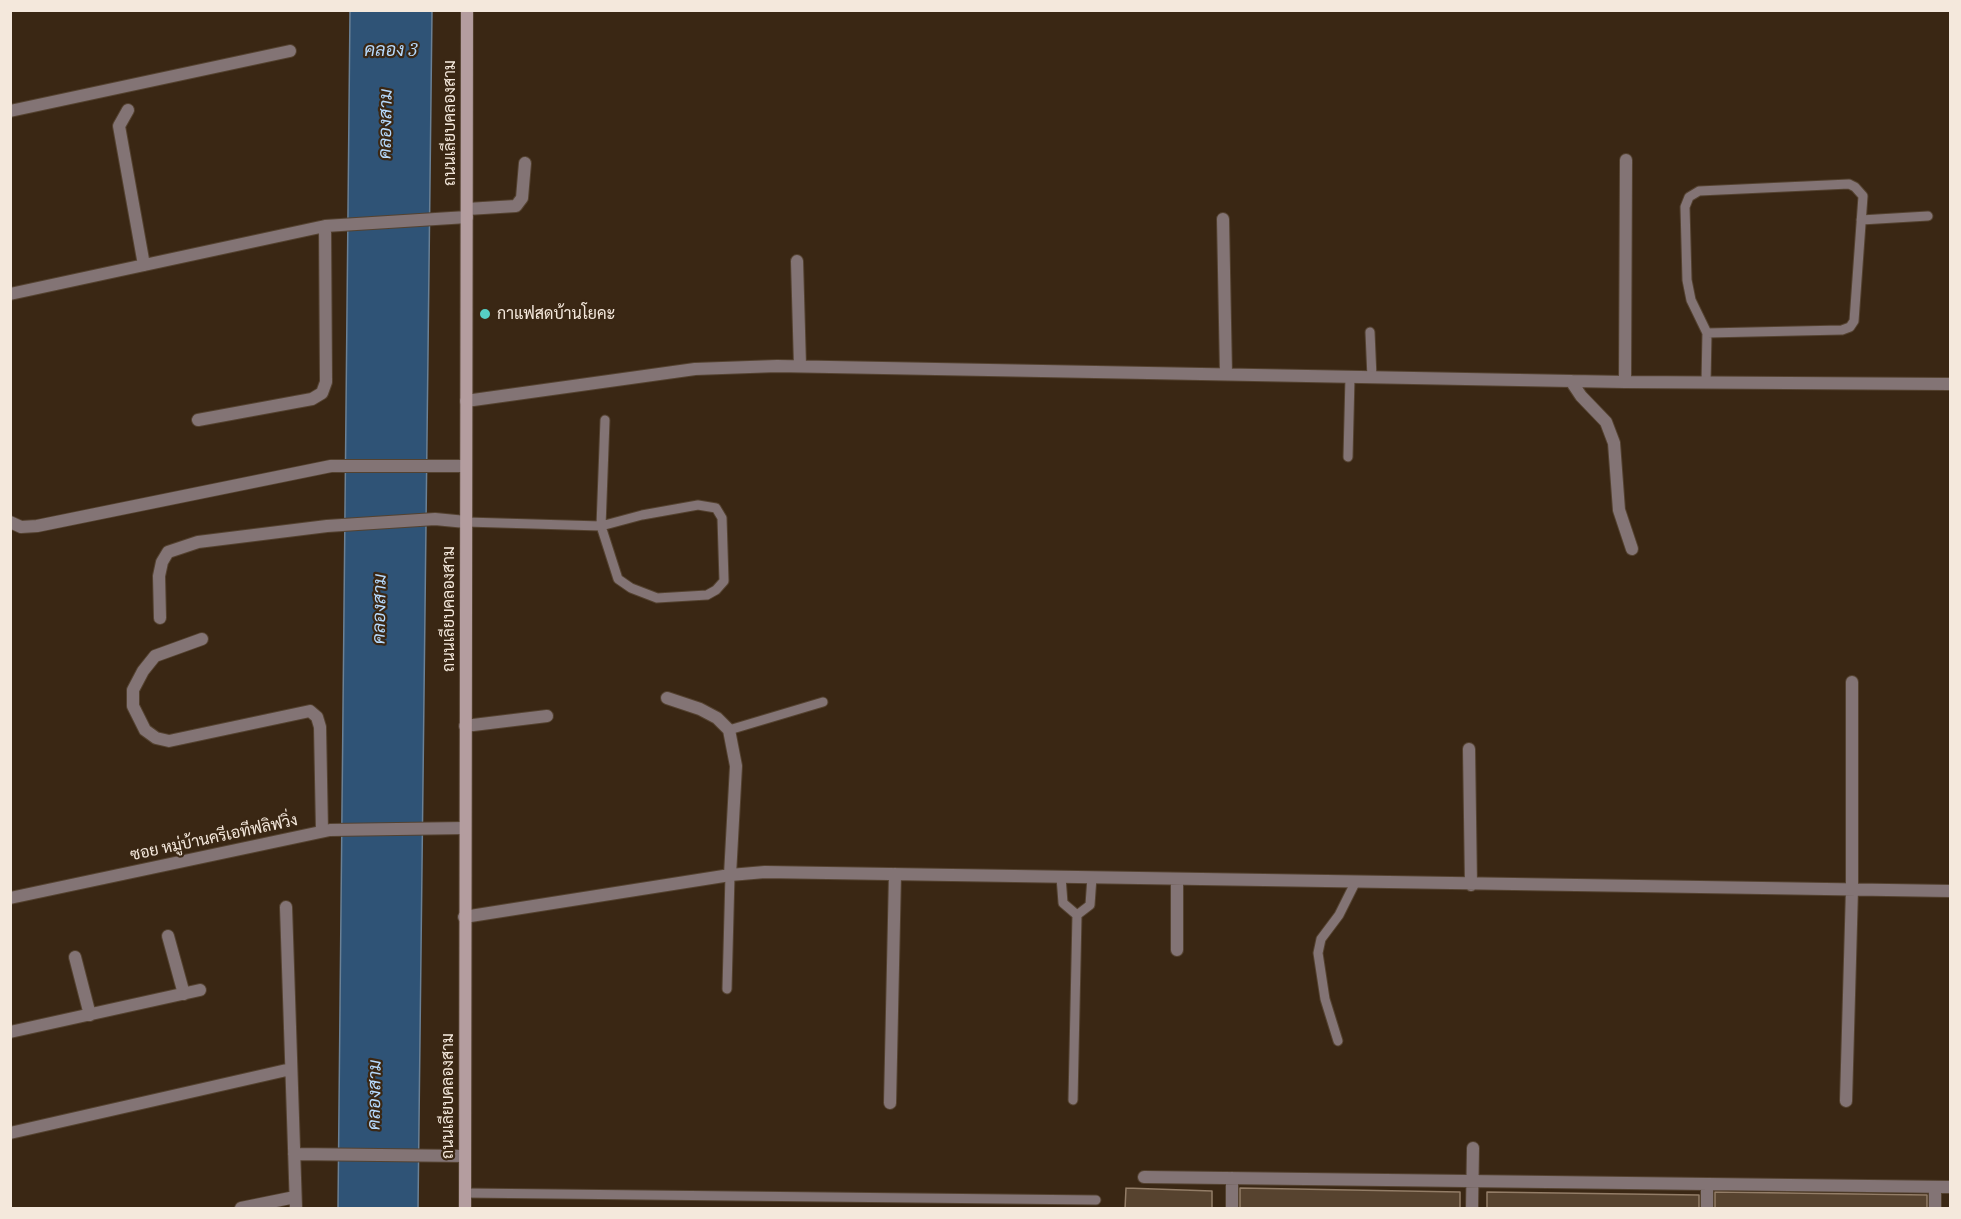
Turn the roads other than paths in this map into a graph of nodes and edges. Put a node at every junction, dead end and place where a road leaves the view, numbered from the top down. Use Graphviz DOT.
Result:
graph roads {
  1 [pos="467,10"];
  2 [pos="290,51"];
  3 [pos="128,110"];
  4 [pos="10,111"];
  5 [pos="1626,159"];
  6 [pos="525,163"];
  7 [pos="467,213"];
  8 [pos="1928,216"];
  9 [pos="1223,219"];
  10 [pos="1861,220"];
  11 [pos="330,226"];
  12 [pos="797,261"];
  13 [pos="144,265"];
  14 [pos="10,294"];
  15 [pos="1370,332"];
  16 [pos="1707,333"];
  17 [pos="800,366"];
  18 [pos="1226,374"];
  19 [pos="1350,377"];
  20 [pos="1372,378"];
  21 [pos="1571,381"];
  22 [pos="1626,382"];
  23 [pos="1706,383"];
  24 [pos="1950,384"];
  25 [pos="466,400"];
  26 [pos="198,420"];
  27 [pos="605,420"];
  28 [pos="1348,457"];
  29 [pos="466,465"];
  30 [pos="10,522"];
  31 [pos="466,522"];
  32 [pos="601,526"];
  33 [pos="1632,549"];
  34 [pos="159,618"];
  35 [pos="202,639"];
  36 [pos="1852,682"];
  37 [pos="667,698"];
  38 [pos="823,702"];
  39 [pos="546,716"];
  40 [pos="465,726"];
  41 [pos="729,730"];
  42 [pos="1469,749"];
  43 [pos="465,828"];
  44 [pos="326,831"];
  45 [pos="730,874"];
  46 [pos="895,874"];
  47 [pos="1060,877"];
  48 [pos="1092,877"];
  49 [pos="1177,879"];
  50 [pos="1356,881"];
  51 [pos="1471,885"];
  52 [pos="1852,889"];
  53 [pos="1950,891"];
  54 [pos="10,898"];
  55 [pos="286,907"];
  56 [pos="1077,915"];
  57 [pos="465,917"];
  58 [pos="168,936"];
  59 [pos="1177,950"];
  60 [pos="75,957"];
  61 [pos="727,989"];
  62 [pos="200,990"];
  63 [pos="184,994"];
  64 [pos="90,1014"];
  65 [pos="10,1032"];
  66 [pos="1338,1041"];
  67 [pos="291,1069"];
  68 [pos="1073,1100"];
  69 [pos="1846,1101"];
  70 [pos="890,1104"];
  71 [pos="10,1133"];
  72 [pos="1473,1148"];
  73 [pos="294,1154"];
  74 [pos="465,1156"];
  75 [pos="1144,1177"];
  76 [pos="1232,1178"];
  77 [pos="1473,1181"];
  78 [pos="1707,1184"];
  79 [pos="1935,1187"];
  80 [pos="1950,1187"];
  81 [pos="465,1193"];
  82 [pos="1096,1200"];
  83 [pos="296,1203"];
  84 [pos="241,1209"];
  85 [pos="465,1209"];
  86 [pos="1232,1209"];
  87 [pos="1473,1209"];
  88 [pos="1707,1209"];
  89 [pos="1935,1209"];
  1 -- 7 [label="main road, ถนนเลียบคลองสาม"];
  2 -- 4 [label="street"];
  3 -- 13 [label="street"];
  5 -- 22 [label="street"];
  6 -- 7 [label="street"];
  7 -- 11 [label="street"];
  7 -- 25 [label="main road, ถนนเลียบคลองสาม"];
  8 -- 10 [label="lane"];
  9 -- 18 [label="street"];
  10 -- 16 [label="lane"];
  10 -- 16 [label="lane"];
  11 -- 13 [label="street"];
  11 -- 26 [label="street"];
  12 -- 17 [label="street"];
  13 -- 14 [label="street"];
  15 -- 20 [label="lane"];
  16 -- 23 [label="lane"];
  17 -- 18 [label="street"];
  17 -- 25 [label="street"];
  18 -- 19 [label="street"];
  19 -- 20 [label="street"];
  19 -- 28 [label="lane"];
  20 -- 21 [label="street"];
  21 -- 22 [label="street"];
  21 -- 33 [label="street"];
  22 -- 23 [label="street"];
  23 -- 24 [label="street"];
  25 -- 29 [label="main road, ถนนเลียบคลองสาม"];
  27 -- 32 [label="lane"];
  29 -- 30 [label="street"];
  29 -- 31 [label="main road, ถนนเลียบคลองสาม"];
  31 -- 32 [label="lane"];
  31 -- 34 [label="street"];
  31 -- 40 [label="main road, ถนนเลียบคลองสาม"];
  32 -- 32 [label="lane"];
  35 -- 44 [label="street"];
  36 -- 52 [label="street"];
  37 -- 41 [label="street"];
  38 -- 41 [label="lane"];
  39 -- 40 [label="street"];
  40 -- 43 [label="main road, ถนนเลียบคลองสาม"];
  41 -- 45 [label="street"];
  42 -- 51 [label="street"];
  43 -- 44 [label="street, ซอย หมู่บ้านครีเอทีฟลิฟวิ่ง"];
  43 -- 57 [label="main road, ถนนเลียบคลองสาม"];
  44 -- 54 [label="street, ซอย หมู่บ้านครีเอทีฟลิฟวิ่ง"];
  45 -- 46 [label="street"];
  45 -- 57 [label="street"];
  45 -- 61 [label="lane"];
  46 -- 47 [label="street"];
  46 -- 70 [label="street"];
  47 -- 48 [label="street"];
  47 -- 56 [label="lane"];
  48 -- 49 [label="street"];
  48 -- 56 [label="lane"];
  49 -- 50 [label="street"];
  49 -- 59 [label="street"];
  50 -- 51 [label="street"];
  50 -- 66 [label="lane"];
  51 -- 52 [label="street"];
  52 -- 53 [label="street"];
  52 -- 69 [label="street"];
  55 -- 67 [label="street"];
  56 -- 68 [label="lane"];
  57 -- 74 [label="main road, ถนนเลียบคลองสาม"];
  58 -- 63 [label="street"];
  60 -- 64 [label="street"];
  62 -- 63 [label="street"];
  63 -- 64 [label="street"];
  64 -- 65 [label="street"];
  67 -- 71 [label="street"];
  67 -- 73 [label="street"];
  72 -- 77 [label="street"];
  73 -- 74 [label="street"];
  73 -- 83 [label="street"];
  74 -- 81 [label="main road, ถนนเลียบคลองสาม"];
  75 -- 76 [label="street"];
  76 -- 77 [label="street"];
  76 -- 86 [label="street"];
  77 -- 78 [label="street"];
  77 -- 87 [label="street"];
  78 -- 79 [label="street"];
  78 -- 88 [label="street"];
  79 -- 80 [label="street"];
  79 -- 89 [label="street"];
  81 -- 82 [label="lane"];
  81 -- 85 [label="main road, ถนนเลียบคลองสาม"];
  83 -- 84 [label="street"];
}
